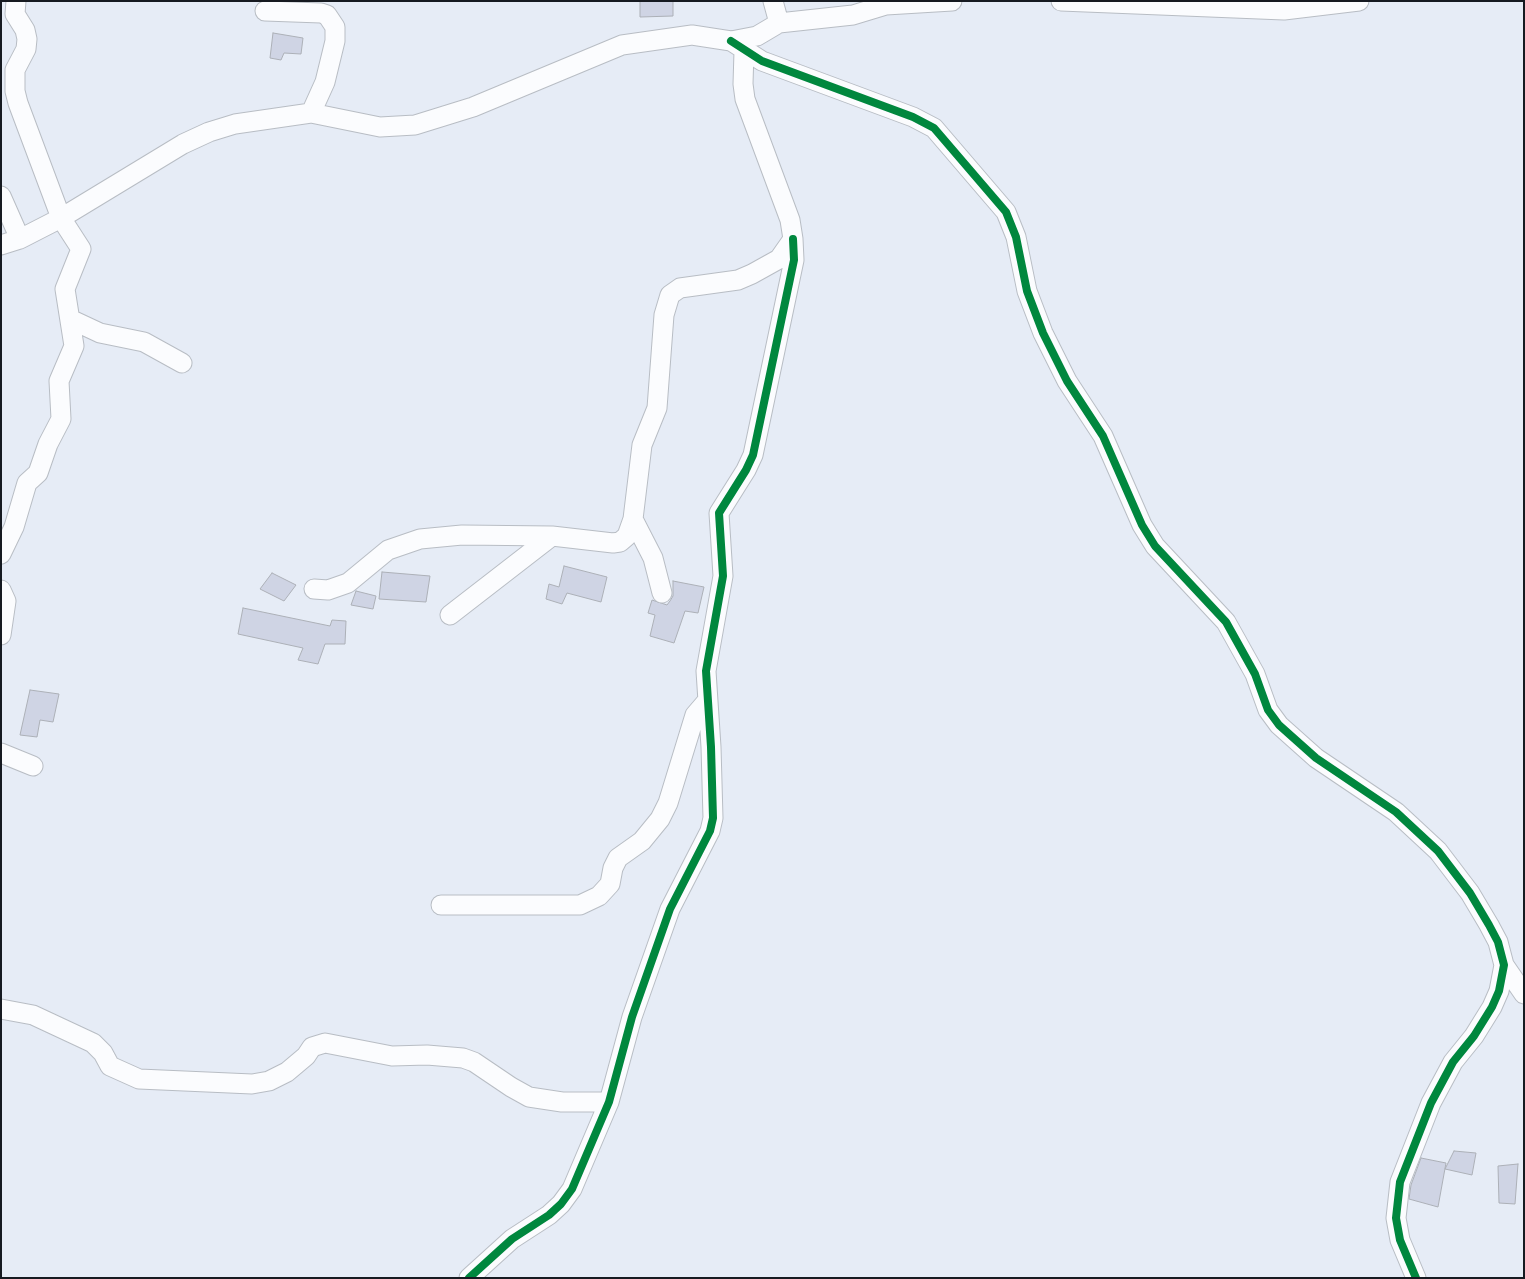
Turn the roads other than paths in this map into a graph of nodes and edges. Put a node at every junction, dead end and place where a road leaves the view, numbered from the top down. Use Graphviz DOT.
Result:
graph roads {
  1 [pos="16,1"];
  2 [pos="773,1"];
  3 [pos="952,1"];
  4 [pos="1060,1"];
  5 [pos="1358,1"];
  6 [pos="265,11"];
  7 [pos="779,23"];
  8 [pos="738,46"];
  9 [pos="762,61"];
  10 [pos="743,84"];
  11 [pos="311,113"];
  12 [pos="1,196"];
  13 [pos="61,218"];
  14 [pos="20,239"];
  15 [pos="793,239"];
  16 [pos="1,245"];
  17 [pos="70,319"];
  18 [pos="182,363"];
  19 [pos="633,519"];
  20 [pos="552,536"];
  21 [pos="1,554"];
  22 [pos="314,588"];
  23 [pos="1,590"];
  24 [pos="662,593"];
  25 [pos="450,615"];
  26 [pos="1,635"];
  27 [pos="707,701"];
  28 [pos="1,753"];
  29 [pos="34,766"];
  30 [pos="441,905"];
  31 [pos="1504,965"];
  32 [pos="1524,994"];
  33 [pos="1,1009"];
  34 [pos="609,1102"];
  35 [pos="469,1278"];
  36 [pos="1416,1278"];
  1 -- 13 [label="street"];
  2 -- 7 [label="street"];
  3 -- 7 [label="street"];
  4 -- 5 [label="street"];
  6 -- 11 [label="street"];
  7 -- 8 [label="street"];
  8 -- 9 [label="street"];
  8 -- 10 [label="street"];
  8 -- 11 [label="street"];
  9 -- 10 [label="street"];
  9 -- 31 [label="street"];
  10 -- 15 [label="street"];
  11 -- 13 [label="street"];
  12 -- 14 [label="street"];
  13 -- 14 [label="street"];
  13 -- 17 [label="street"];
  14 -- 16 [label="street"];
  15 -- 19 [label="street"];
  15 -- 27 [label="street"];
  17 -- 18 [label="street"];
  17 -- 21 [label="street"];
  19 -- 20 [label="street"];
  19 -- 24 [label="street"];
  20 -- 22 [label="street"];
  20 -- 25 [label="street"];
  23 -- 26 [label="street"];
  27 -- 30 [label="street"];
  27 -- 34 [label="street"];
  28 -- 29 [label="street"];
  31 -- 32 [label="street"];
  31 -- 36 [label="street"];
  33 -- 34 [label="street"];
  34 -- 35 [label="street"];
}
